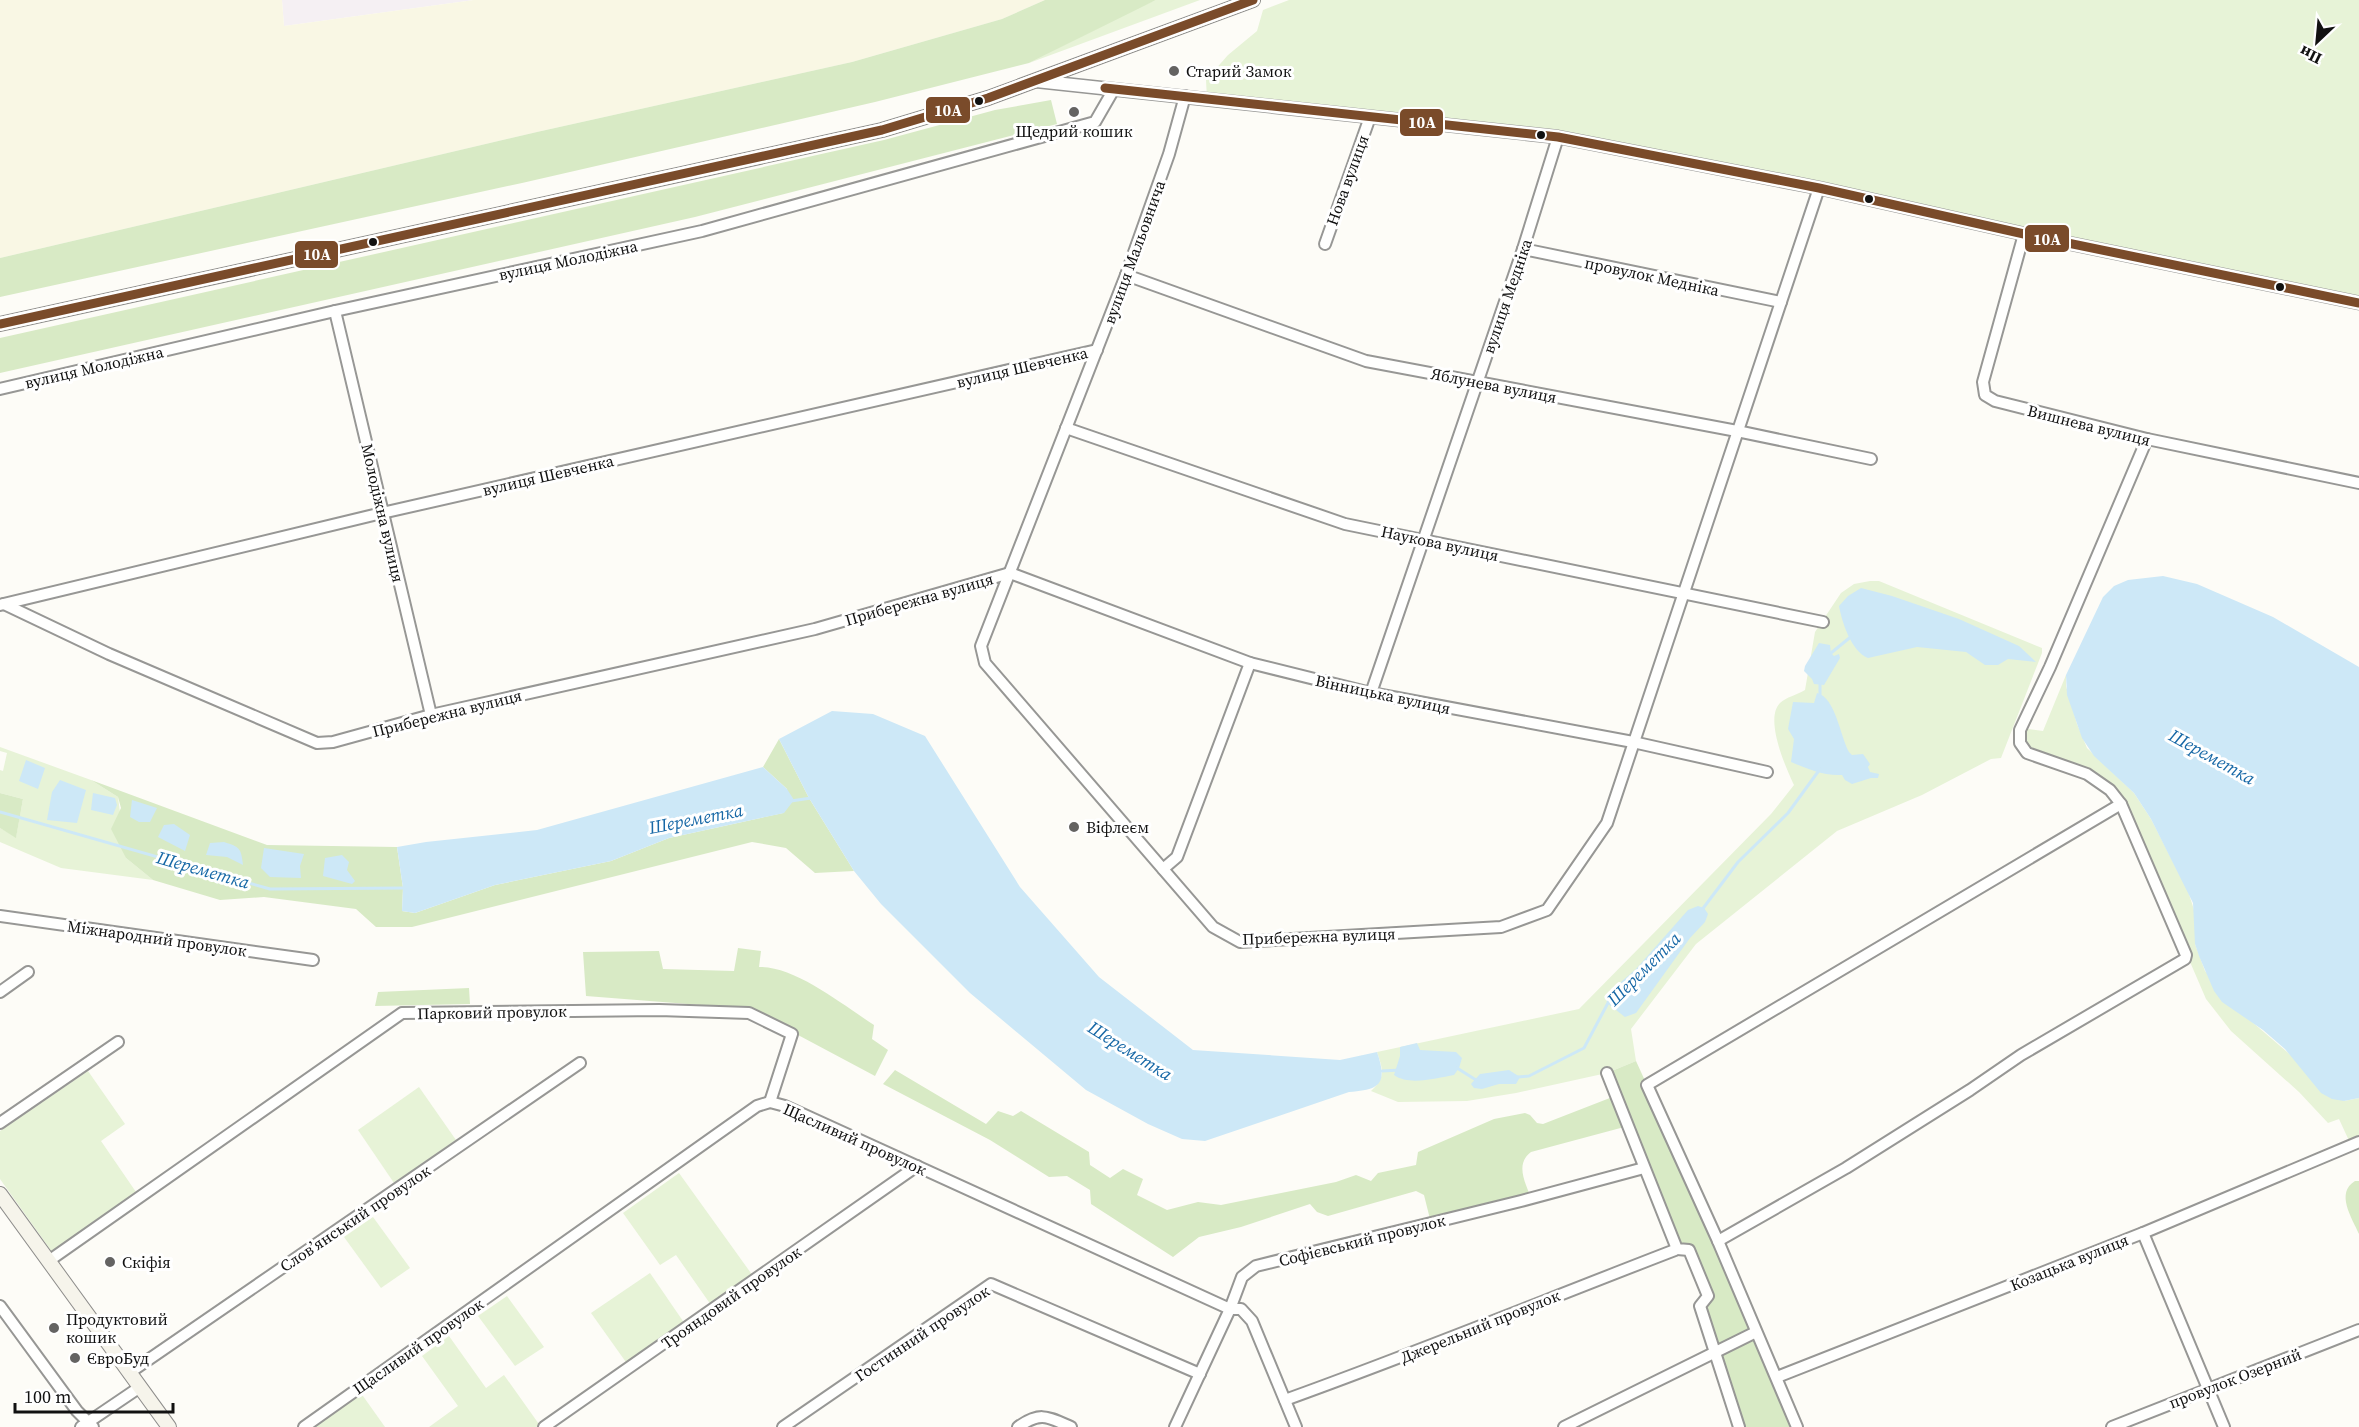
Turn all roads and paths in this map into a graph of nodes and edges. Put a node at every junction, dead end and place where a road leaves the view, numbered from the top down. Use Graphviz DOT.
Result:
graph roads {
  1 [pos="1253,0"];
  2 [pos="1036,81"];
  3 [pos="1110,88"];
  4 [pos="1185,96"];
  5 [pos="1370,117"];
  6 [pos="1558,137"];
  7 [pos="1819,188"];
  8 [pos="2024,234"];
  9 [pos="1325,244"];
  10 [pos="1524,249"];
  11 [pos="1126,275"];
  12 [pos="1781,302"];
  13 [pos="2359,303"];
  14 [pos="335,311"];
  15 [pos="0,324"];
  16 [pos="1097,350"];
  17 [pos="1478,381"];
  18 [pos="0,389"];
  19 [pos="1066,428"];
  20 [pos="1737,431"];
  21 [pos="2147,439"];
  22 [pos="1871,459"];
  23 [pos="2359,483"];
  24 [pos="382,513"];
  25 [pos="1424,539"];
  26 [pos="1010,573"];
  27 [pos="1683,594"];
  28 [pos="2,604"];
  29 [pos="1823,622"];
  30 [pos="1250,663"];
  31 [pos="1371,693"];
  32 [pos="431,715"];
  33 [pos="1633,742"];
  34 [pos="1767,772"];
  35 [pos="2121,804"];
  36 [pos="1163,869"];
  37 [pos="0,916"];
  38 [pos="313,960"];
  39 [pos="28,972"];
  40 [pos="0,992"];
  41 [pos="118,1042"];
  42 [pos="580,1064"];
  43 [pos="1607,1073"];
  44 [pos="770,1102"];
  45 [pos="0,1123"];
  46 [pos="2359,1142"];
  47 [pos="917,1166"];
  48 [pos="1644,1168"];
  49 [pos="0,1194"];
  50 [pos="2143,1233"];
  51 [pos="1718,1241"];
  52 [pos="1675,1250"];
  53 [pos="50,1260"];
  54 [pos="0,1306"];
  55 [pos="1230,1309"];
  56 [pos="2359,1330"];
  57 [pos="1756,1332"];
  58 [pos="1715,1352"];
  59 [pos="129,1373"];
  60 [pos="1200,1374"];
  61 [pos="1777,1377"];
  62 [pos="140,1387"];
  63 [pos="2207,1388"];
  64 [pos="1285,1400"];
  65 [pos="88,1425"];
  66 [pos="169,1427"];
  67 [pos="304,1427"];
  68 [pos="544,1427"];
  69 [pos="783,1427"];
  70 [pos="1018,1427"];
  71 [pos="1071,1427"];
  72 [pos="1175,1427"];
  73 [pos="1296,1427"];
  74 [pos="1564,1427"];
  75 [pos="1739,1427"];
  76 [pos="1797,1427"];
  77 [pos="2112,1427"];
  78 [pos="2224,1427"];
  1 -- 2 [label="main road"];
  2 -- 3 [label="street"];
  2 -- 15 [label="main road"];
  3 -- 4 [label="street"];
  3 -- 14 [label="street, вулиця Молодіжна"];
  4 -- 5 [label="street"];
  4 -- 11 [label="street, вулиця Мальовнича"];
  5 -- 6 [label="street"];
  5 -- 9 [label="street, Нова вулиця"];
  6 -- 7 [label="street"];
  6 -- 10 [label="street, вулиця Медніка"];
  7 -- 8 [label="street"];
  7 -- 12 [label="street, Прибережна вулиця"];
  8 -- 13 [label="street"];
  8 -- 21 [label="street, Вишнева вулиця"];
  10 -- 12 [label="street, провулок Медніка"];
  10 -- 17 [label="street, вулиця Медніка"];
  11 -- 16 [label="street, вулиця Мальовнича"];
  11 -- 17 [label="street, Яблунева вулиця"];
  12 -- 20 [label="street, Прибережна вулиця"];
  14 -- 18 [label="street, вулиця Молодіжна"];
  14 -- 24 [label="street, Молодіжна вулиця"];
  16 -- 19 [label="street, вулиця Мальовнича"];
  16 -- 24 [label="street, вулиця Шевченка"];
  17 -- 20 [label="street, Яблунева вулиця"];
  17 -- 25 [label="street, вулиця Медніка"];
  19 -- 25 [label="street, Наукова вулиця"];
  19 -- 26 [label="street, вулиця Мальовнича"];
  20 -- 22 [label="street, Яблунева вулиця"];
  20 -- 27 [label="street, Прибережна вулиця"];
  21 -- 23 [label="street, Вишнева вулиця"];
  21 -- 35 [label="street"];
  24 -- 28 [label="street, вулиця Шевченка"];
  24 -- 32 [label="street, Молодіжна вулиця"];
  25 -- 27 [label="street, Наукова вулиця"];
  25 -- 31 [label="street, вулиця Медніка"];
  26 -- 30 [label="street, Вінницька вулиця"];
  26 -- 32 [label="street, Прибережна вулиця"];
  26 -- 36 [label="street, Прибережна вулиця"];
  27 -- 29 [label="street, Наукова вулиця"];
  27 -- 33 [label="street, Прибережна вулиця"];
  28 -- 32 [label="street, Прибережна вулиця"];
  30 -- 31 [label="street, Вінницька вулиця"];
  30 -- 36 [label="street"];
  31 -- 33 [label="street, Вінницька вулиця"];
  33 -- 34 [label="street, Вінницька вулиця"];
  33 -- 36 [label="street, Прибережна вулиця"];
  35 -- 51 [label="street"];
  35 -- 51 [label="street"];
  37 -- 38 [label="street, Міжнародний провулок"];
  39 -- 40 [label="street"];
  41 -- 45 [label="street"];
  42 -- 59 [label="street, Словʼянський провулок"];
  43 -- 48 [label="street"];
  44 -- 47 [label="street, Щасливий провулок"];
  44 -- 53 [label="street, Парковий провулок"];
  44 -- 67 [label="street, Щасливий провулок"];
  46 -- 50 [label="street, Козацька вулиця"];
  47 -- 55 [label="street, Щасливий провулок"];
  47 -- 68 [label="street, Трояндовий провулок"];
  48 -- 55 [label="street, Софієвський провулок"];
  48 -- 58 [label="street"];
  49 -- 53 [label="main road"];
  50 -- 61 [label="street, Козацька вулиця"];
  50 -- 63 [label="street"];
  51 -- 57 [label="street"];
  52 -- 64 [label="street, Джерельний провулок"];
  53 -- 59 [label="main road"];
  54 -- 65 [label="street"];
  55 -- 60 [label="street, Софієвський провулок"];
  55 -- 64 [label="street, Щасливий провулок"];
  56 -- 63 [label="street, провулок Озерний"];
  57 -- 58 [label="street"];
  57 -- 61 [label="street"];
  58 -- 74 [label="street"];
  58 -- 75 [label="street"];
  59 -- 62 [label="main road"];
  60 -- 69 [label="street, Гостинний провулок"];
  60 -- 72 [label="street, Софієвський провулок"];
  61 -- 76 [label="street"];
  62 -- 65 [label="street"];
  62 -- 66 [label="main road"];
  63 -- 77 [label="street, провулок Озерний"];
  63 -- 78 [label="street"];
  64 -- 73 [label="street, Щасливий провулок"];
  70 -- 71 [label="street"];
}
